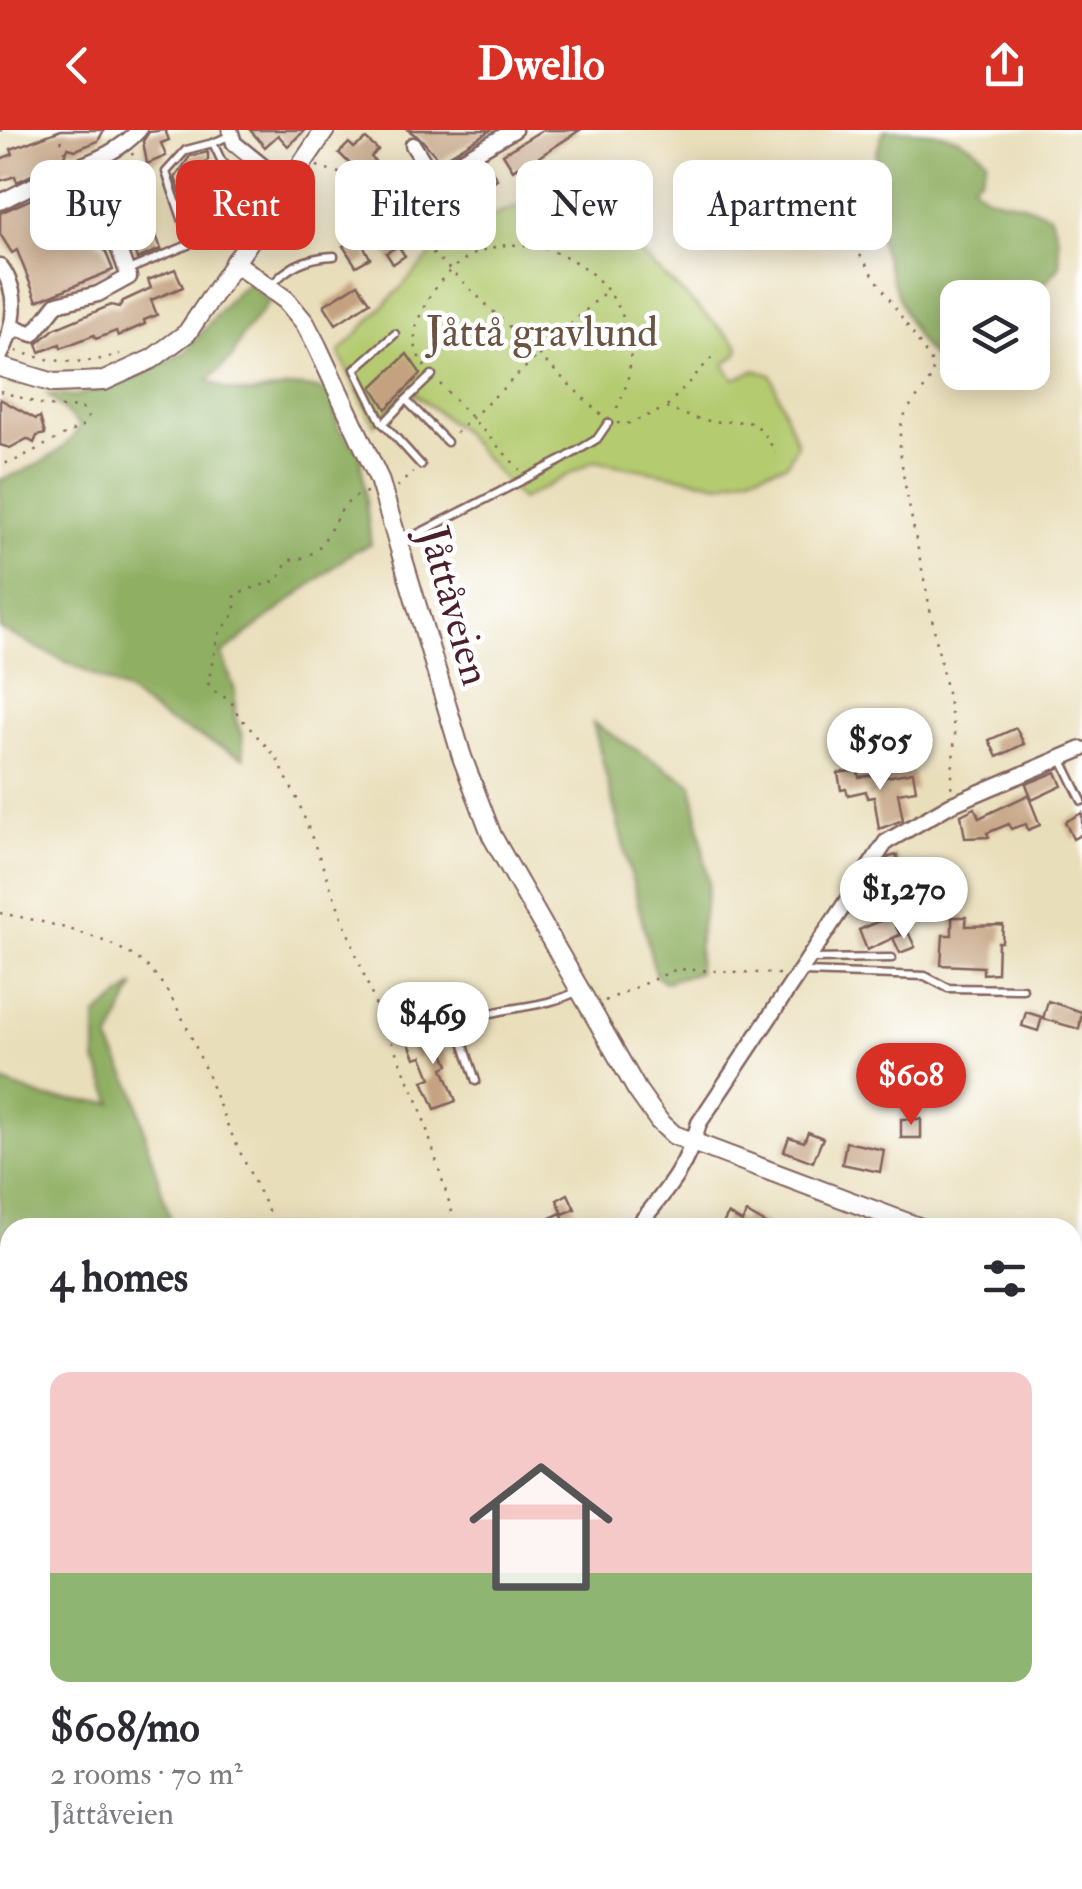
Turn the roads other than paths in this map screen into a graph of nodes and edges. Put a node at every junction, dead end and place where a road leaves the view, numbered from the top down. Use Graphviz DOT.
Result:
graph roads {
  1 [pos="139,130"];
  2 [pos="325,130"];
  3 [pos="514,130"];
  4 [pos="231,132"];
  5 [pos="213,143"];
  6 [pos="413,145"];
  7 [pos="96,160"];
  8 [pos="222,160"];
  9 [pos="255,160"];
  10 [pos="304,160"];
  11 [pos="422,160"];
  12 [pos="462,160"];
  13 [pos="30,188"];
  14 [pos="0,202"];
  15 [pos="119,250"];
  16 [pos="242,250"];
  17 [pos="334,256"];
  18 [pos="234,262"];
  19 [pos="0,266"];
  20 [pos="127,271"];
  21 [pos="270,288"];
  22 [pos="12,334"];
  23 [pos="395,334"];
  24 [pos="1,357"];
  25 [pos="432,375"];
  26 [pos="406,400"];
  27 [pos="608,423"];
  28 [pos="384,424"];
  29 [pos="446,442"];
  30 [pos="421,466"];
  31 [pos="399,544"];
  32 [pos="1082,750"];
  33 [pos="1061,758"];
  34 [pos="1082,801"];
  35 [pos="892,958"];
  36 [pos="801,969"];
  37 [pos="1023,989"];
  38 [pos="579,990"];
  39 [pos="476,1080"];
  40 [pos="694,1142"];
  41 [pos="644,1218"];
  42 [pos="895,1218"];
  1 -- 7 [label="street"];
  2 -- 10 [label="main road"];
  3 -- 12 [label="street"];
  4 -- 5 [label="lane"];
  4 -- 9 [label="street"];
  5 -- 8 [label="lane"];
  5 -- 20 [label="lane"];
  6 -- 11 [label="street"];
  13 -- 14 [label="street"];
  15 -- 20 [label="street"];
  16 -- 18 [label="main road"];
  17 -- 21 [label="lane"];
  18 -- 21 [label="main road, Jåttåveien"];
  18 -- 24 [label="main road"];
  19 -- 22 [label="street"];
  20 -- 22 [label="street"];
  21 -- 31 [label="main road, Jåttåveien"];
  22 -- 24 [label="street"];
  23 -- 28 [label="lane"];
  25 -- 26 [label="lane"];
  26 -- 28 [label="lane"];
  26 -- 29 [label="lane"];
  27 -- 31 [label="lane"];
  28 -- 30 [label="lane"];
  31 -- 38 [label="main road, Jåttåveien"];
  32 -- 33 [label="street"];
  33 -- 34 [label="lane"];
  33 -- 36 [label="street"];
  35 -- 36 [label="lane"];
  36 -- 37 [label="lane"];
  36 -- 40 [label="street"];
  38 -- 39 [label="lane"];
  38 -- 40 [label="main road, Jåttåveien"];
  40 -- 41 [label="street"];
  40 -- 42 [label="main road, Jåttåveien"];
}
